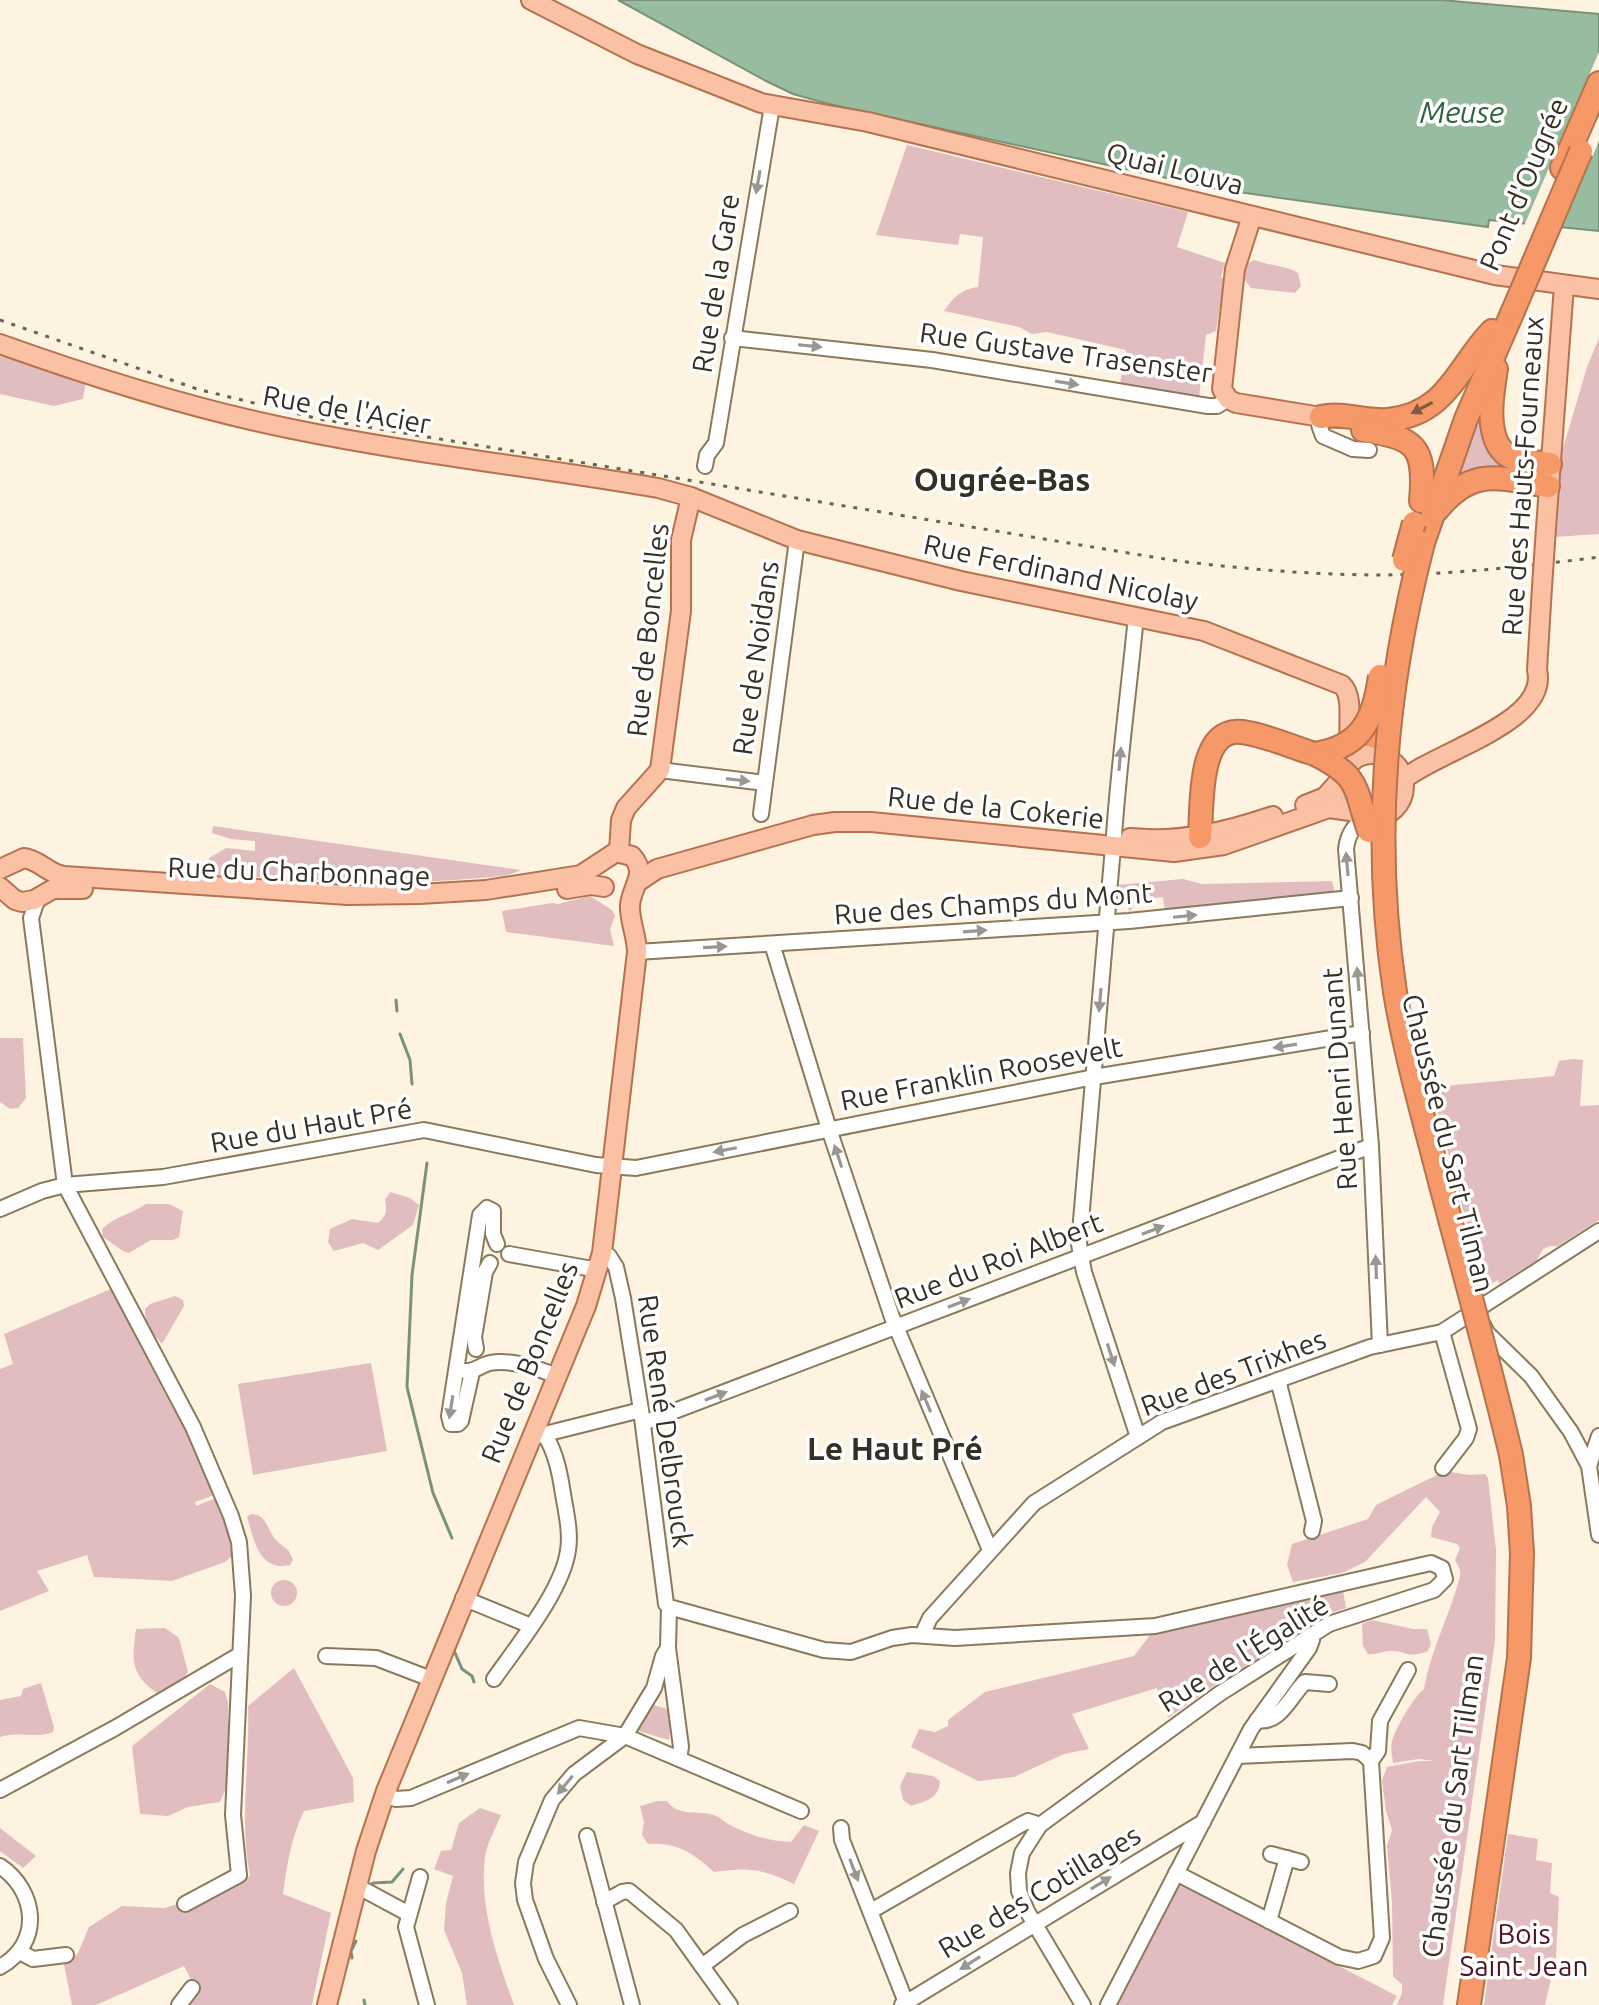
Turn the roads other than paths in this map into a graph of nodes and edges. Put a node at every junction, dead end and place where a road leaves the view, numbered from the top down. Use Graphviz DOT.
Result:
graph roads {
  1 [pos="531,0"];
  2 [pos="1599,83"];
  3 [pos="772,106"];
  4 [pos="1599,110"];
  5 [pos="1252,216"];
  6 [pos="1564,286"];
  7 [pos="1599,289"];
  8 [pos="1508,310"];
  9 [pos="1497,332"];
  10 [pos="732,338"];
  11 [pos="0,344"];
  12 [pos="1228,399"];
  13 [pos="1321,417"];
  14 [pos="1369,450"];
  15 [pos="705,466"];
  16 [pos="1549,475"];
  17 [pos="691,497"];
  18 [pos="1421,501"];
  19 [pos="1421,530"];
  20 [pos="797,540"];
  21 [pos="1136,616"];
  22 [pos="1376,703"];
  23 [pos="1315,754"];
  24 [pos="1354,760"];
  25 [pos="660,770"];
  26 [pos="1400,773"];
  27 [pos="1341,779"];
  28 [pos="765,783"];
  29 [pos="761,814"];
  30 [pos="1361,819"];
  31 [pos="1200,837"];
  32 [pos="1113,842"];
  33 [pos="627,855"];
  34 [pos="601,862"];
  35 [pos="43,866"];
  36 [pos="3,869"];
  37 [pos="638,883"];
  38 [pos="609,890"];
  39 [pos="8,893"];
  40 [pos="39,897"];
  41 [pos="1351,898"];
  42 [pos="630,909"];
  43 [pos="31,918"];
  44 [pos="1107,922"];
  45 [pos="772,944"];
  46 [pos="637,952"];
  47 [pos="1362,1033"];
  48 [pos="1094,1077"];
  49 [pos="829,1129"];
  50 [pos="1371,1146"];
  51 [pos="611,1167"];
  52 [pos="65,1185"];
  53 [pos="0,1209"];
  54 [pos="1599,1231"];
  55 [pos="477,1239"];
  56 [pos="497,1244"];
  57 [pos="509,1254"];
  58 [pos="1080,1257"];
  59 [pos="474,1261"];
  60 [pos="600,1261"];
  61 [pos="490,1263"];
  62 [pos="1478,1309"];
  63 [pos="895,1327"];
  64 [pos="1442,1332"];
  65 [pos="1380,1345"];
  66 [pos="469,1348"];
  67 [pos="492,1362"];
  68 [pos="556,1376"];
  69 [pos="1278,1380"];
  70 [pos="642,1417"];
  71 [pos="1599,1426"];
  72 [pos="538,1436"];
  73 [pos="1599,1436"];
  74 [pos="1138,1437"];
  75 [pos="1573,1437"];
  76 [pos="1504,1456"];
  77 [pos="1589,1466"];
  78 [pos="1443,1468"];
  79 [pos="1312,1531"];
  80 [pos="1599,1535"];
  81 [pos="990,1550"];
  82 [pos="463,1598"];
  83 [pos="667,1605"];
  84 [pos="531,1626"];
  85 [pos="922,1635"];
  86 [pos="1310,1637"];
  87 [pos="668,1648"];
  88 [pos="239,1655"];
  89 [pos="326,1656"];
  90 [pos="1408,1670"];
  91 [pos="431,1679"];
  92 [pos="494,1679"];
  93 [pos="1329,1684"];
  94 [pos="1257,1720"];
  95 [pos="625,1736"];
  96 [pos="1237,1756"];
  97 [pos="679,1758"];
  98 [pos="1371,1761"];
  99 [pos="0,1790"];
  100 [pos="384,1795"];
  101 [pos="801,1811"];
  102 [pos="1203,1822"];
  103 [pos="1040,1825"];
  104 [pos="841,1828"];
  105 [pos="587,1836"];
  106 [pos="1271,1854"];
  107 [pos="0,1866"];
  108 [pos="1176,1873"];
  109 [pos="420,1877"];
  110 [pos="357,1886"];
  111 [pos="604,1902"];
  112 [pos="185,1904"];
  113 [pos="790,1911"];
  114 [pos="871,1911"];
  115 [pos="409,1914"];
  116 [pos="1269,1921"];
  117 [pos="1034,1923"];
  118 [pos="20,1952"];
  119 [pos="66,1955"];
  120 [pos="702,1966"];
  121 [pos="0,1967"];
  122 [pos="192,1988"];
  123 [pos="905,2004"];
  124 [pos="179,2005"];
  125 [pos="327,2005"];
  126 [pos="427,2005"];
  127 [pos="569,2005"];
  128 [pos="632,2005"];
  129 [pos="730,2005"];
  130 [pos="1083,2005"];
  131 [pos="1108,2005"];
  132 [pos="1454,2005"];
  133 [pos="1469,2005"];
  1 -- 3 [label="main road, Quai Louva"];
  2 -- 8 [label="highway, Pont d'Ougrée"];
  3 -- 5 [label="main road, Quai Louva"];
  3 -- 10 [label="street, Rue de la Gare, one-way"];
  4 -- 8 [label="highway, Pont d'Ougrée, bridge"];
  5 -- 6 [label="main road, Quai Louva"];
  5 -- 12 [label="main road"];
  6 -- 7 [label="main road, Quai Louva"];
  6 -- 16 [label="main road, Rue des Hauts-Fourneaux"];
  8 -- 9 [label="highway, Chaussée du Sart Tilman"];
  9 -- 13 [label="highway, one-way"];
  9 -- 16 [label="highway"];
  9 -- 18 [label="highway, Chaussée du Sart Tilman"];
  9 -- 19 [label="highway, Chaussée du Sart Tilman"];
  10 -- 12 [label="street, Rue Gustave Trasenster, one-way"];
  10 -- 15 [label="street, Rue de la Gare"];
  11 -- 17 [label="main road, Rue de l'Acier"];
  12 -- 13 [label="main road, Rue Gustave Trasenster"];
  13 -- 14 [label="street"];
  13 -- 18 [label="highway"];
  16 -- 19 [label="highway"];
  16 -- 26 [label="main road, Rue des Hauts-Fourneaux, bridge"];
  17 -- 20 [label="main road, Rue Ferdinand Nicolay"];
  17 -- 25 [label="main road, Rue de Boncelles"];
  18 -- 19 [label="highway, Chaussée du Sart Tilman"];
  19 -- 22 [label="highway, Chaussée du Sart Tilman, bridge"];
  19 -- 76 [label="highway, Chaussée du Sart Tilman, bridge"];
  20 -- 21 [label="main road, Rue Ferdinand Nicolay"];
  20 -- 28 [label="street, Rue de Noidans"];
  21 -- 24 [label="main road, Rue Ferdinand Nicolay"];
  32 -- 21 [label="street, one-way"];
  22 -- 23 [label="highway, bridge"];
  22 -- 30 [label="highway, Chaussée du Sart Tilman, bridge"];
  23 -- 30 [label="highway, bridge"];
  23 -- 31 [label="highway"];
  24 -- 26 [label="main road"];
  24 -- 27 [label="main road, Rue de la Cokerie"];
  25 -- 28 [label="street, Rue de Noidans, one-way"];
  25 -- 33 [label="main road, Rue de Boncelles"];
  26 -- 30 [label="main road"];
  27 -- 30 [label="main road"];
  27 -- 31 [label="main road, Rue de la Cokerie"];
  28 -- 29 [label="street, Rue de Noidans"];
  30 -- 32 [label="main road, Rue de la Cokerie"];
  41 -- 30 [label="street, Rue Henri Dunant, one-way"];
  30 -- 76 [label="highway, Chaussée du Sart Tilman"];
  31 -- 32 [label="main road, Rue de la Cokerie"];
  32 -- 33 [label="main road, Rue de la Cokerie"];
  32 -- 37 [label="main road, Rue de la Cokerie"];
  32 -- 44 [label="street"];
  33 -- 34 [label="main road"];
  33 -- 37 [label="main road, Rue de Boncelles"];
  34 -- 35 [label="main road, Rue du Charbonnage"];
  34 -- 38 [label="main road"];
  35 -- 36 [label="main road, Rue du Charbonnage"];
  35 -- 40 [label="main road"];
  36 -- 39 [label="main road, Rue du Charbonnage"];
  37 -- 38 [label="main road"];
  37 -- 42 [label="main road, Rue de Boncelles"];
  38 -- 40 [label="main road, Rue du Charbonnage"];
  38 -- 42 [label="main road"];
  39 -- 40 [label="main road, Rue du Charbonnage"];
  39 -- 43 [label="street"];
  40 -- 43 [label="street"];
  44 -- 41 [label="street, Rue des Champs du Mont, one-way"];
  47 -- 41 [label="street, Rue Henri Dunant, one-way"];
  42 -- 46 [label="main road, Rue de Boncelles"];
  43 -- 52 [label="street"];
  45 -- 44 [label="street, Rue des Champs du Mont, one-way"];
  44 -- 48 [label="street, one-way"];
  46 -- 45 [label="street, Rue des Champs du Mont, one-way"];
  45 -- 49 [label="street"];
  46 -- 51 [label="main road, Rue de Boncelles"];
  47 -- 48 [label="street, Rue Franklin Roosevelt, one-way"];
  47 -- 50 [label="street, Rue Henri Dunant"];
  48 -- 49 [label="street, Rue Franklin Roosevelt"];
  48 -- 58 [label="street"];
  49 -- 51 [label="street, Rue Franklin Roosevelt, one-way"];
  63 -- 49 [label="street, one-way"];
  58 -- 50 [label="street, Rue du Roi Albert, one-way"];
  65 -- 50 [label="street, Rue Henri Dunant, one-way"];
  51 -- 52 [label="street, Rue du Haut Pré"];
  51 -- 60 [label="main road, Rue de Boncelles"];
  52 -- 53 [label="street, Rue du Haut Pré"];
  52 -- 88 [label="street"];
  54 -- 62 [label="street"];
  55 -- 56 [label="street"];
  55 -- 56 [label="street"];
  55 -- 59 [label="street"];
  56 -- 57 [label="street"];
  57 -- 60 [label="street"];
  57 -- 61 [label="street"];
  63 -- 58 [label="street, Rue du Roi Albert, one-way"];
  58 -- 74 [label="street, one-way"];
  59 -- 61 [label="street"];
  59 -- 66 [label="street"];
  60 -- 68 [label="main road, Rue de Boncelles"];
  60 -- 70 [label="street, Rue René Delbrouck"];
  61 -- 66 [label="street"];
  62 -- 64 [label="street"];
  62 -- 75 [label="street"];
  70 -- 63 [label="street, Rue du Roi Albert, one-way"];
  81 -- 63 [label="street, one-way"];
  64 -- 65 [label="street, Rue des Trixhes"];
  64 -- 78 [label="street"];
  65 -- 69 [label="street, Rue des Trixhes"];
  66 -- 67 [label="street"];
  66 -- 67 [label="street, one-way"];
  67 -- 68 [label="street"];
  68 -- 72 [label="main road, Rue de Boncelles"];
  69 -- 74 [label="street, Rue des Trixhes"];
  69 -- 79 [label="street"];
  70 -- 72 [label="street, Rue du Roi Albert"];
  70 -- 83 [label="street, Rue René Delbrouck"];
  71 -- 75 [label="street"];
  72 -- 82 [label="main road, Rue de Boncelles"];
  72 -- 84 [label="street"];
  73 -- 77 [label="street"];
  74 -- 81 [label="street, Rue des Trixhes"];
  75 -- 77 [label="street"];
  76 -- 132 [label="highway, Chaussée du Sart Tilman"];
  76 -- 133 [label="highway, Chaussée du Sart Tilman"];
  77 -- 80 [label="street"];
  81 -- 85 [label="street, Rue des Trixhes"];
  82 -- 84 [label="street"];
  82 -- 91 [label="main road, Rue de Boncelles"];
  83 -- 85 [label="street"];
  83 -- 87 [label="street, Rue René Delbrouck"];
  84 -- 92 [label="street"];
  85 -- 86 [label="street, Rue de l'Égalité"];
  86 -- 94 [label="street"];
  86 -- 103 [label="street, Rue de l'Égalité"];
  87 -- 95 [label="street"];
  87 -- 97 [label="street"];
  88 -- 99 [label="street"];
  88 -- 112 [label="street"];
  89 -- 91 [label="street"];
  90 -- 98 [label="street"];
  91 -- 100 [label="main road, Rue de Boncelles"];
  93 -- 94 [label="street"];
  94 -- 96 [label="street"];
  95 -- 97 [label="street"];
  100 -- 95 [label="street, one-way"];
  95 -- 127 [label="street, one-way"];
  96 -- 98 [label="street"];
  96 -- 102 [label="street"];
  97 -- 101 [label="street"];
  98 -- 116 [label="street"];
  100 -- 110 [label="main road, Rue de Boncelles"];
  102 -- 108 [label="street"];
  117 -- 102 [label="street, Rue des Cotillages, one-way"];
  103 -- 114 [label="street"];
  103 -- 117 [label="street, Rue de l'Égalité"];
  104 -- 114 [label="street, one-way"];
  105 -- 111 [label="street"];
  106 -- 116 [label="street"];
  107 -- 118 [label="street"];
  108 -- 116 [label="street"];
  108 -- 131 [label="street"];
  109 -- 115 [label="street"];
  110 -- 115 [label="street"];
  110 -- 125 [label="main road, Rue de Boncelles"];
  111 -- 120 [label="street"];
  111 -- 128 [label="street"];
  113 -- 120 [label="street"];
  114 -- 123 [label="street"];
  115 -- 126 [label="street"];
  117 -- 123 [label="street, Rue des Cotillages, one-way"];
  117 -- 130 [label="street, Rue de l'Égalité"];
  118 -- 119 [label="street"];
  118 -- 121 [label="street"];
  120 -- 129 [label="street"];
  122 -- 124 [label="street"];
}
